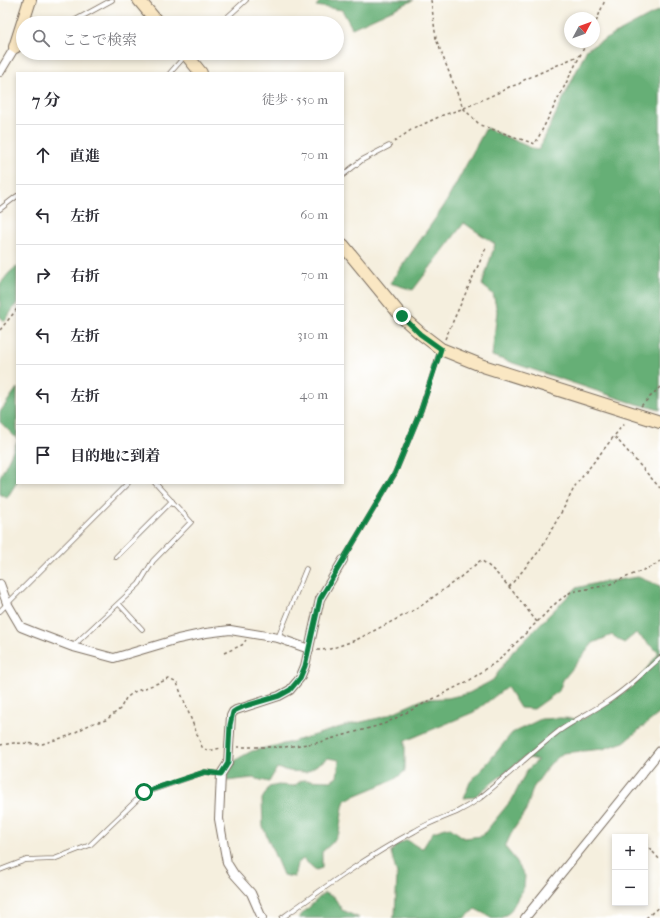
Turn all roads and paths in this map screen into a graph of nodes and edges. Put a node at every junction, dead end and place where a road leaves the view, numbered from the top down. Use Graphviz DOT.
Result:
graph roads {
  1 [pos="30,0"];
  2 [pos="112,0"];
  3 [pos="139,0"];
  4 [pos="246,0"];
  5 [pos="431,0"];
  6 [pos="605,0"];
  7 [pos="600,12"];
  8 [pos="25,16"];
  9 [pos="83,16"];
  10 [pos="152,16"];
  11 [pos="229,16"];
  12 [pos="16,48"];
  13 [pos="584,48"];
  14 [pos="580,55"];
  15 [pos="181,60"];
  16 [pos="191,60"];
  17 [pos="0,72"];
  18 [pos="171,72"];
  19 [pos="200,72"];
  20 [pos="463,108"];
  21 [pos="389,146"];
  22 [pos="344,174"];
  23 [pos="16,197"];
  24 [pos="0,209"];
  25 [pos="344,246"];
  26 [pos="486,248"];
  27 [pos="16,310"];
  28 [pos="0,330"];
  29 [pos="441,349"];
  30 [pos="660,387"];
  31 [pos="632,414"];
  32 [pos="660,422"];
  33 [pos="615,437"];
  34 [pos="127,484"];
  35 [pos="156,484"];
  36 [pos="660,488"];
  37 [pos="172,501"];
  38 [pos="116,557"];
  39 [pos="343,560"];
  40 [pos="660,561"];
  41 [pos="658,563"];
  42 [pos="660,566"];
  43 [pos="306,570"];
  44 [pos="0,584"];
  45 [pos="509,588"];
  46 [pos="7,603"];
  47 [pos="118,604"];
  48 [pos="0,611"];
  49 [pos="537,622"];
  50 [pos="142,629"];
  51 [pos="250,633"];
  52 [pos="278,638"];
  53 [pos="73,647"];
  54 [pos="309,649"];
  55 [pos="224,653"];
  56 [pos="660,658"];
  57 [pos="0,745"];
  58 [pos="229,747"];
  59 [pos="660,751"];
  60 [pos="221,774"];
  61 [pos="648,846"];
  62 [pos="660,860"];
  63 [pos="0,870"];
  64 [pos="660,906"];
  65 [pos="262,918"];
  66 [pos="282,918"];
  67 [pos="525,918"];
  68 [pos="646,918"];
  1 -- 8 [label="street"];
  2 -- 9 [label="lane"];
  3 -- 10 [label="street"];
  4 -- 11 [label="lane"];
  5 -- 20 [label="path"];
  6 -- 7 [label="path"];
  12 -- 17 [label="street"];
  13 -- 14 [label="path"];
  14 -- 20 [label="path"];
  14 -- 20 [label="path"];
  15 -- 18 [label="lane"];
  16 -- 19 [label="street"];
  20 -- 21 [label="path"];
  21 -- 22 [label="lane"];
  23 -- 24 [label="lane"];
  25 -- 29 [label="street"];
  26 -- 29 [label="path"];
  27 -- 28 [label="path"];
  29 -- 31 [label="street"];
  29 -- 39 [label="lane"];
  30 -- 31 [label="path"];
  31 -- 32 [label="street"];
  31 -- 33 [label="path"];
  33 -- 36 [label="path"];
  33 -- 45 [label="path"];
  34 -- 46 [label="lane"];
  35 -- 37 [label="lane"];
  37 -- 38 [label="lane"];
  37 -- 47 [label="lane"];
  39 -- 54 [label="street"];
  40 -- 41 [label="path"];
  41 -- 42 [label="path"];
  41 -- 49 [label="path"];
  43 -- 52 [label="lane"];
  44 -- 46 [label="street"];
  45 -- 49 [label="path"];
  45 -- 54 [label="path"];
  46 -- 48 [label="lane"];
  46 -- 53 [label="street"];
  47 -- 50 [label="lane"];
  47 -- 53 [label="lane"];
  49 -- 58 [label="path"];
  51 -- 52 [label="street"];
  51 -- 53 [label="street"];
  51 -- 55 [label="path"];
  52 -- 54 [label="street"];
  54 -- 58 [label="street"];
  56 -- 66 [label="lane"];
  57 -- 58 [label="path"];
  58 -- 60 [label="street"];
  59 -- 67 [label="street"];
  60 -- 63 [label="lane"];
  60 -- 65 [label="street"];
  61 -- 62 [label="path"];
  64 -- 68 [label="path"];
}
